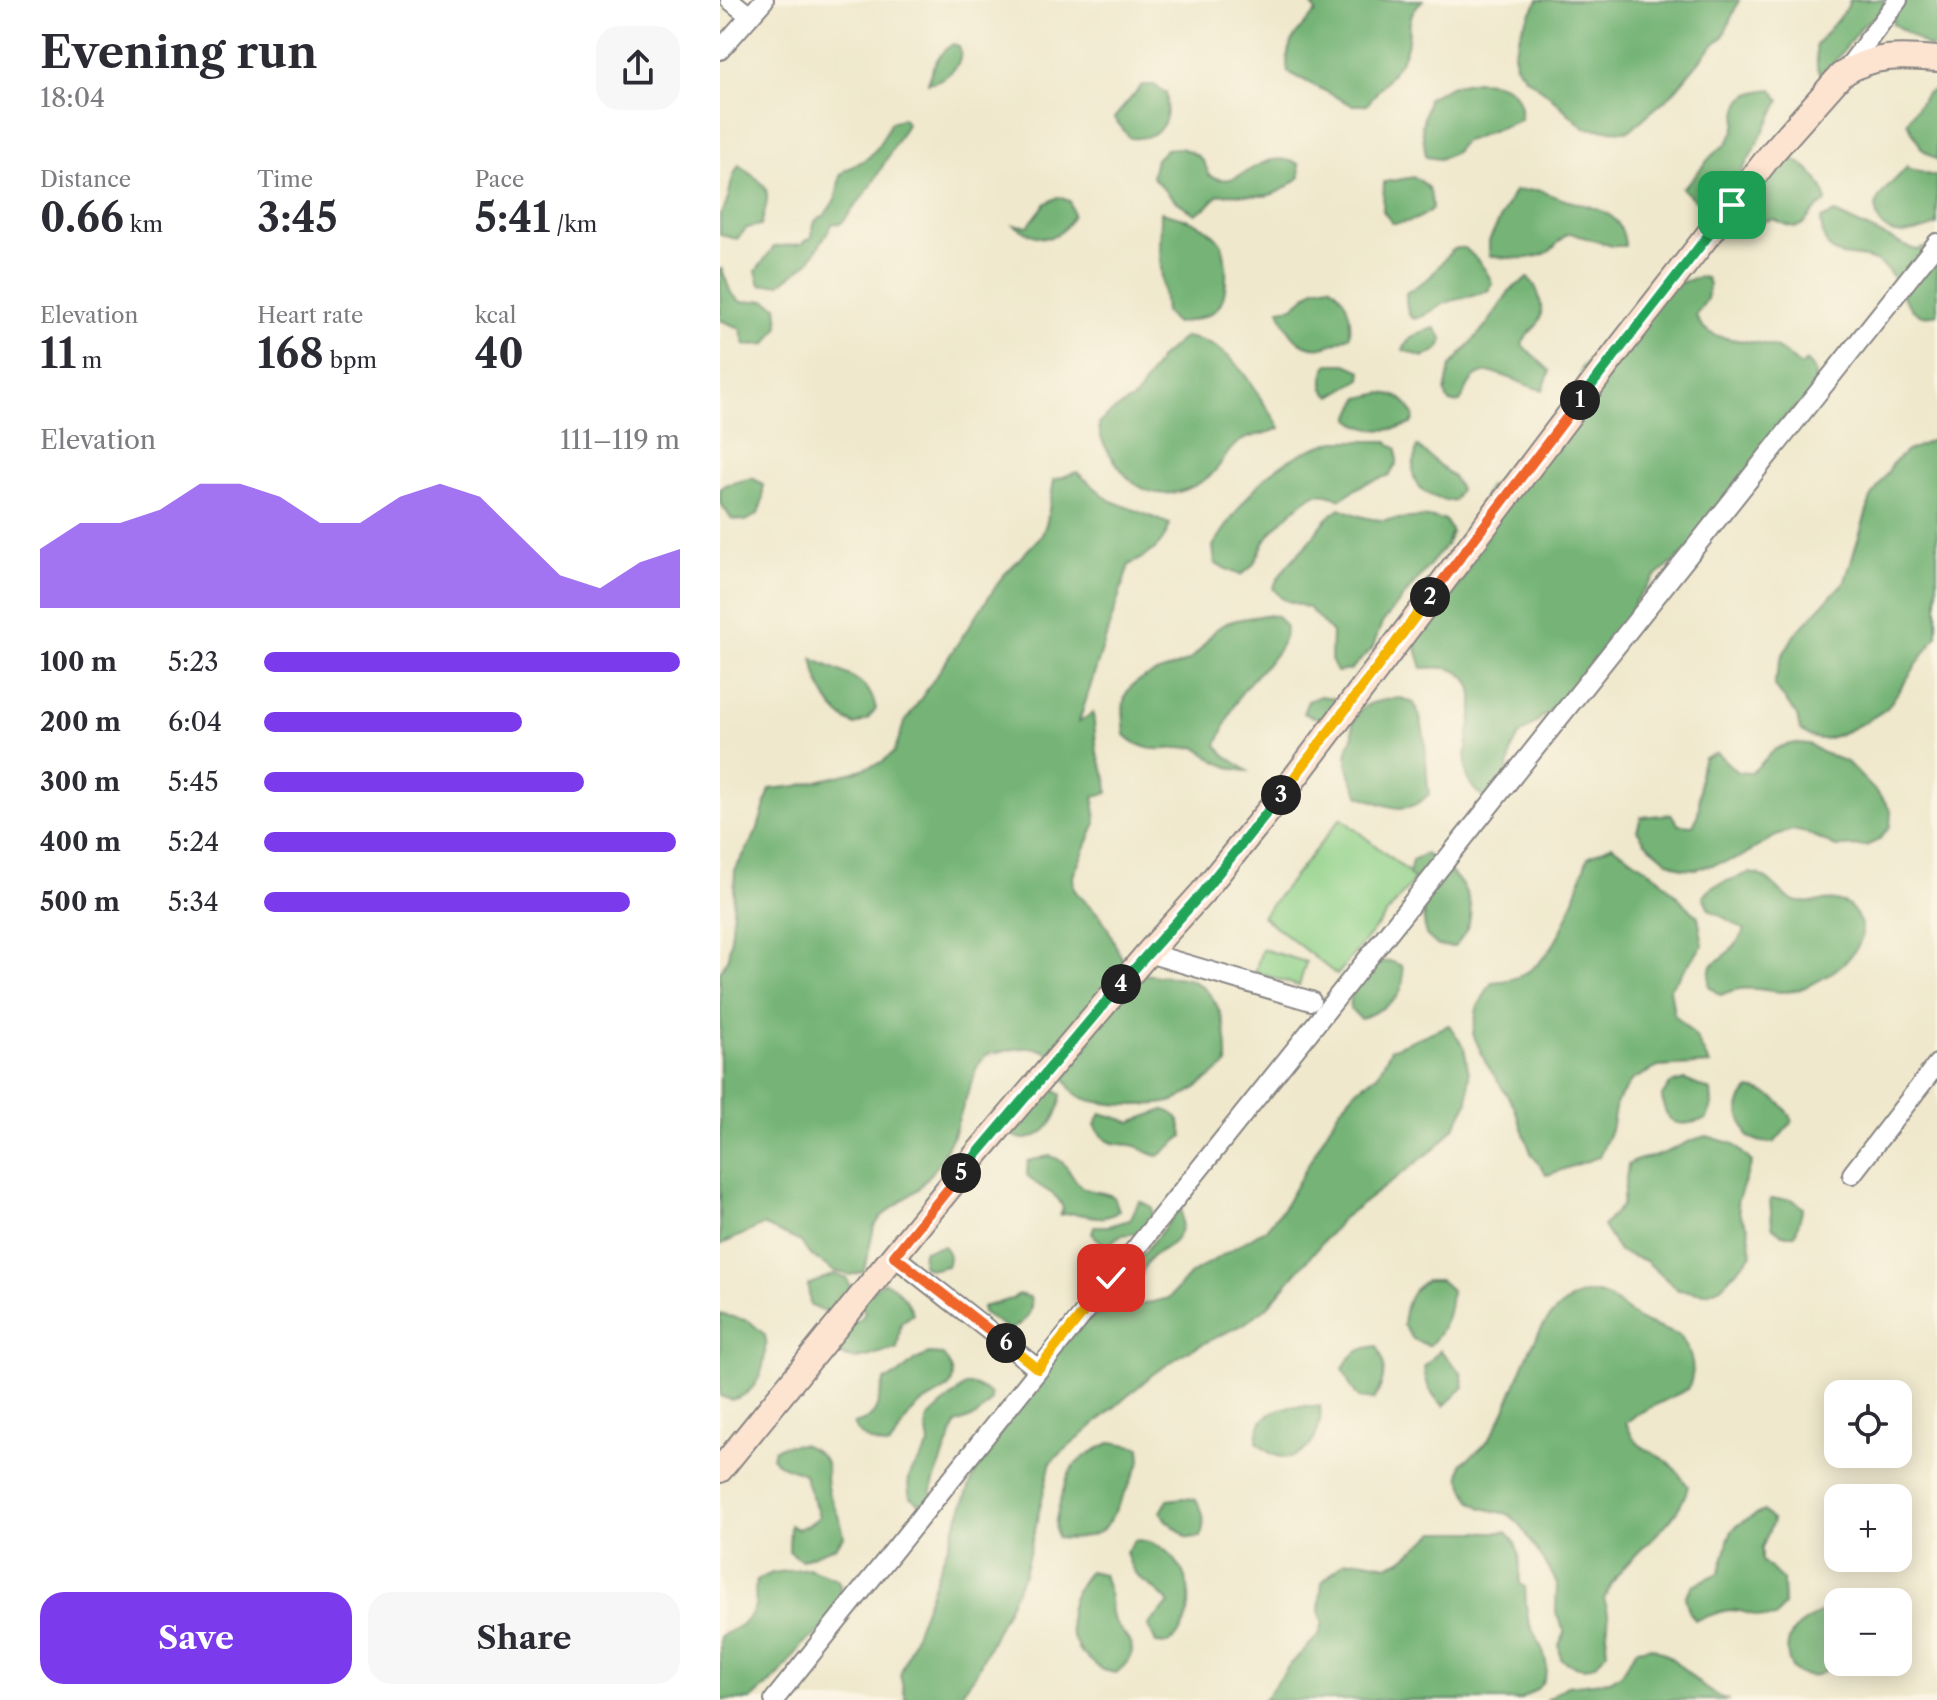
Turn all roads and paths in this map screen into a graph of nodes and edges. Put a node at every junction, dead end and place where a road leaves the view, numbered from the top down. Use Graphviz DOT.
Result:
graph roads {
  1 [pos="730,0"];
  2 [pos="764,0"];
  3 [pos="1898,0"];
  4 [pos="750,16"];
  5 [pos="720,50"];
  6 [pos="1937,59"];
  7 [pos="1841,75"];
  8 [pos="1937,243"];
  9 [pos="1148,953"];
  10 [pos="1311,1001"];
  11 [pos="1937,1064"];
  12 [pos="1852,1174"];
  13 [pos="894,1256"];
  14 [pos="1038,1369"];
  15 [pos="720,1470"];
  16 [pos="774,1700"];
  1 -- 4 [label="street"];
  2 -- 4 [label="street"];
  3 -- 7 [label="street"];
  4 -- 5 [label="street"];
  6 -- 7 [label="street"];
  7 -- 9 [label="street"];
  8 -- 14 [label="street"];
  9 -- 10 [label="street"];
  9 -- 13 [label="street"];
  11 -- 12 [label="street"];
  13 -- 14 [label="street"];
  13 -- 15 [label="street"];
  14 -- 16 [label="street"];
}
